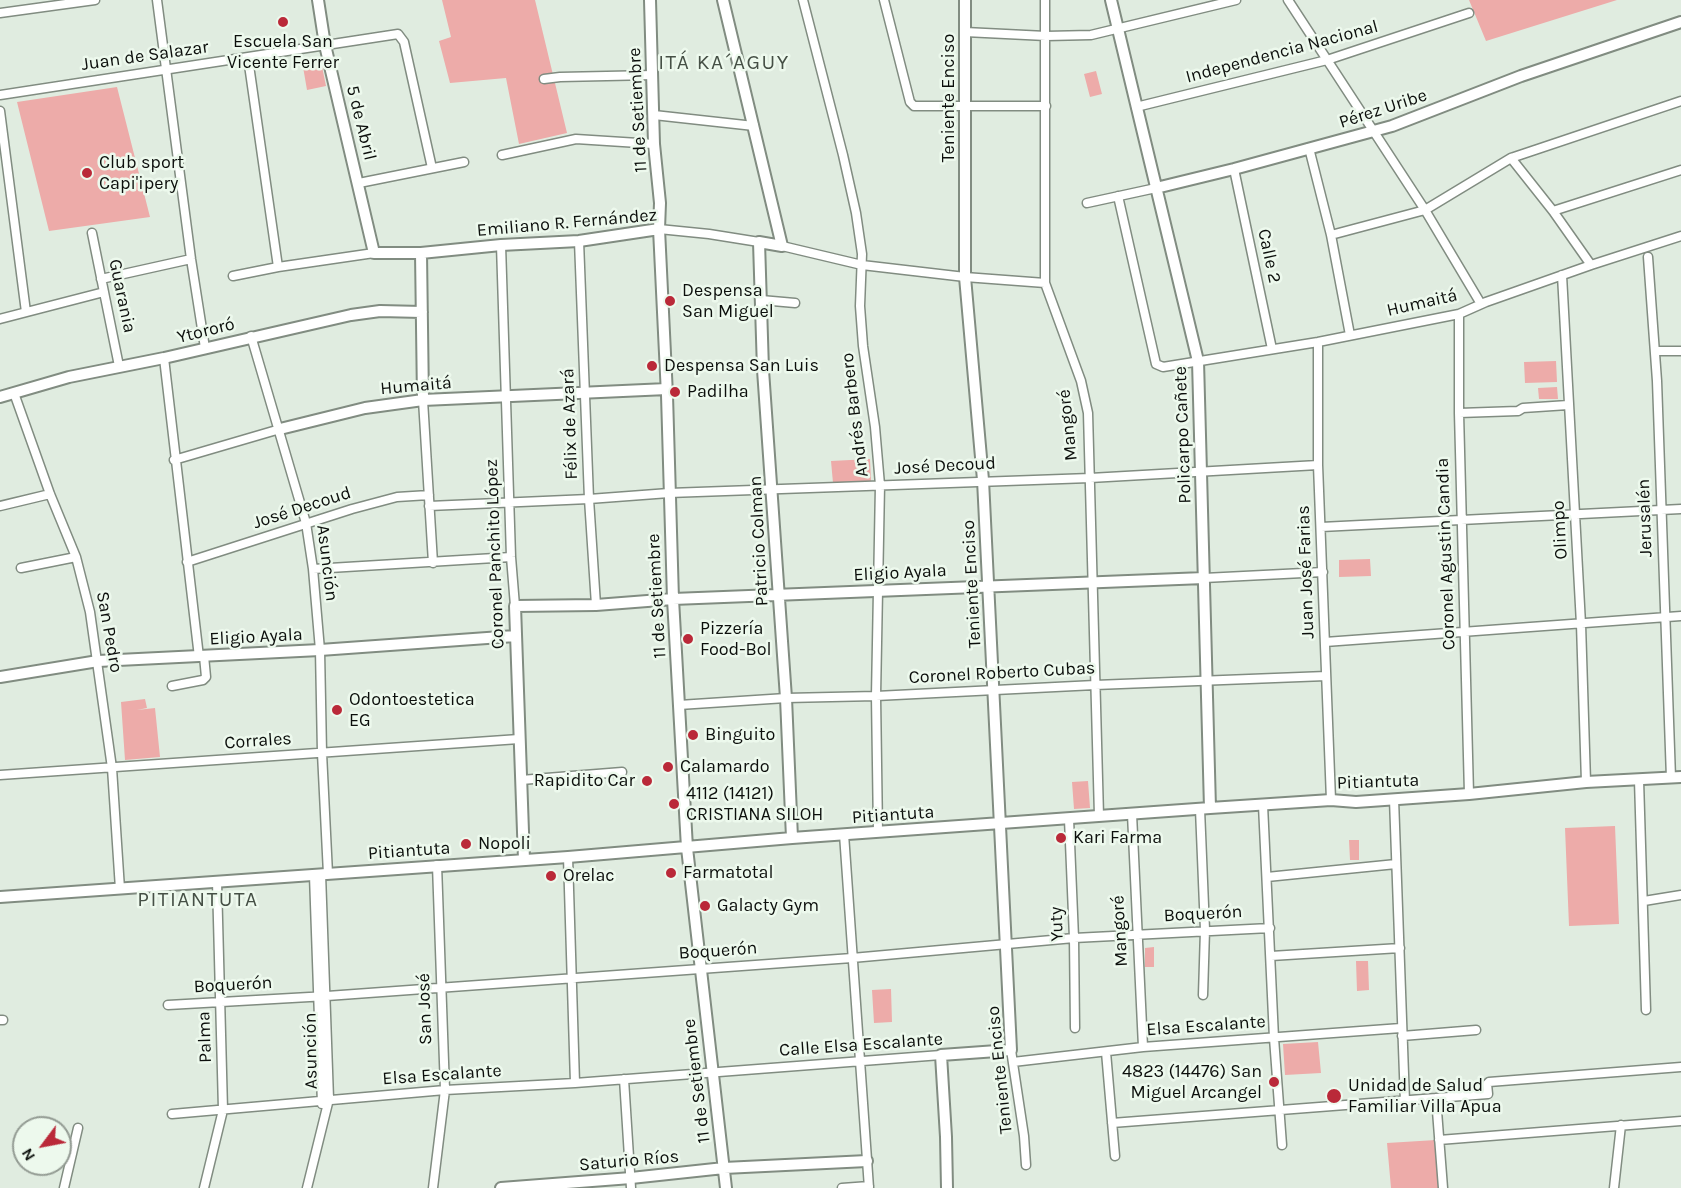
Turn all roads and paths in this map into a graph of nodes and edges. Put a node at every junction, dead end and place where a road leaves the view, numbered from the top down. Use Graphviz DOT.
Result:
graph roads {
  1 [pos="95,0"];
  2 [pos="157,0"];
  3 [pos="318,0"];
  4 [pos="650,0"];
  5 [pos="723,0"];
  6 [pos="803,0"];
  7 [pos="884,0"];
  8 [pos="965,0"];
  9 [pos="1045,0"];
  10 [pos="1111,0"];
  11 [pos="1236,0"];
  12 [pos="1288,0"];
  13 [pos="0,13"];
  14 [pos="1469,13"];
  15 [pos="1681,22"];
  16 [pos="1118,28"];
  17 [pos="965,32"];
  18 [pos="1046,36"];
  19 [pos="326,45"];
  20 [pos="248,58"];
  21 [pos="1327,60"];
  22 [pos="167,70"];
  23 [pos="653,75"];
  24 [pos="544,79"];
  25 [pos="0,95"];
  26 [pos="1681,101"];
  27 [pos="1046,106"];
  28 [pos="966,107"];
  29 [pos="1136,107"];
  30 [pos="0,111"];
  31 [pos="654,115"];
  32 [pos="754,126"];
  33 [pos="1374,131"];
  34 [pos="654,144"];
  35 [pos="1309,148"];
  36 [pos="502,155"];
  37 [pos="1511,158"];
  38 [pos="464,162"];
  39 [pos="432,168"];
  40 [pos="1234,169"];
  41 [pos="1681,170"];
  42 [pos="359,183"];
  43 [pos="1156,188"];
  44 [pos="1118,196"];
  45 [pos="1087,203"];
  46 [pos="1425,210"];
  47 [pos="1553,211"];
  48 [pos="659,230"];
  49 [pos="92,233"];
  50 [pos="1331,235"];
  51 [pos="1681,236"];
  52 [pos="579,242"];
  53 [pos="759,243"];
  54 [pos="501,245"];
  55 [pos="782,246"];
  56 [pos="374,253"];
  57 [pos="421,253"];
  58 [pos="1648,257"];
  59 [pos="191,259"];
  60 [pos="862,265"];
  61 [pos="1591,265"];
  62 [pos="279,267"];
  63 [pos="1562,275"];
  64 [pos="233,276"];
  65 [pos="965,277"];
  66 [pos="101,279"];
  67 [pos="1045,283"];
  68 [pos="104,292"];
  69 [pos="761,300"];
  70 [pos="795,303"];
  71 [pos="1481,304"];
  72 [pos="26,312"];
  73 [pos="422,312"];
  74 [pos="1459,314"];
  75 [pos="0,319"];
  76 [pos="1350,335"];
  77 [pos="251,336"];
  78 [pos="1318,342"];
  79 [pos="205,348"];
  80 [pos="1272,349"];
  81 [pos="1655,351"];
  82 [pos="1681,351"];
  83 [pos="164,358"];
  84 [pos="1198,361"];
  85 [pos="119,366"];
  86 [pos="667,389"];
  87 [pos="14,393"];
  88 [pos="585,394"];
  89 [pos="0,397"];
  90 [pos="505,397"];
  91 [pos="423,400"];
  92 [pos="1568,405"];
  93 [pos="1459,413"];
  94 [pos="280,429"];
  95 [pos="174,460"];
  96 [pos="1318,465"];
  97 [pos="1200,472"];
  98 [pos="1090,478"];
  99 [pos="983,480"];
  100 [pos="880,486"];
  101 [pos="773,490"];
  102 [pos="669,493"];
  103 [pos="50,494"];
  104 [pos="429,495"];
  105 [pos="590,499"];
  106 [pos="509,503"];
  107 [pos="0,506"];
  108 [pos="429,506"];
  109 [pos="1681,509"];
  110 [pos="1661,510"];
  111 [pos="1576,513"];
  112 [pos="1462,520"];
  113 [pos="306,523"];
  114 [pos="1321,527"];
  115 [pos="76,557"];
  116 [pos="511,557"];
  117 [pos="187,562"];
  118 [pos="433,563"];
  119 [pos="21,568"];
  120 [pos="314,569"];
  121 [pos="1323,572"];
  122 [pos="1204,578"];
  123 [pos="1091,582"];
  124 [pos="989,586"];
  125 [pos="879,590"];
  126 [pos="778,596"];
  127 [pos="673,599"];
  128 [pos="596,605"];
  129 [pos="514,606"];
  130 [pos="1681,616"];
  131 [pos="1665,617"];
  132 [pos="1581,624"];
  133 [pos="1465,632"];
  134 [pos="515,636"];
  135 [pos="1325,642"];
  136 [pos="320,650"];
  137 [pos="201,657"];
  138 [pos="98,662"];
  139 [pos="1326,676"];
  140 [pos="0,677"];
  141 [pos="1206,681"];
  142 [pos="1095,685"];
  143 [pos="172,686"];
  144 [pos="993,691"];
  145 [pos="876,696"];
  146 [pos="786,698"];
  147 [pos="679,705"];
  148 [pos="519,739"];
  149 [pos="322,753"];
  150 [pos="112,768"];
  151 [pos="622,772"];
  152 [pos="0,775"];
  153 [pos="1676,778"];
  154 [pos="521,780"];
  155 [pos="1639,780"];
  156 [pos="1586,782"];
  157 [pos="1469,794"];
  158 [pos="1394,799"];
  159 [pos="1330,800"];
  160 [pos="1263,805"];
  161 [pos="1205,808"];
  162 [pos="1131,814"];
  163 [pos="1098,816"];
  164 [pos="1069,819"];
  165 [pos="1001,824"];
  166 [pos="878,832"];
  167 [pos="844,834"];
  168 [pos="792,838"];
  169 [pos="687,848"];
  170 [pos="568,857"];
  171 [pos="524,861"];
  172 [pos="1396,864"];
  173 [pos="437,865"];
  174 [pos="321,874"];
  175 [pos="1267,878"];
  176 [pos="217,882"];
  177 [pos="120,889"];
  178 [pos="1681,895"];
  179 [pos="0,897"];
  180 [pos="1644,901"];
  181 [pos="1270,928"];
  182 [pos="1204,930"];
  183 [pos="1137,934"];
  184 [pos="1074,938"];
  185 [pos="1006,943"];
  186 [pos="1400,948"];
  187 [pos="1271,956"];
  188 [pos="852,958"];
  189 [pos="701,968"];
  190 [pos="572,978"];
  191 [pos="441,987"];
  192 [pos="1203,995"];
  193 [pos="322,996"];
  194 [pos="220,1003"];
  195 [pos="168,1005"];
  196 [pos="1646,1010"];
  197 [pos="1075,1028"];
  198 [pos="1476,1030"];
  199 [pos="1402,1032"];
  200 [pos="1274,1038"];
  201 [pos="1143,1047"];
  202 [pos="1011,1050"];
  203 [pos="1106,1052"];
  204 [pos="941,1055"];
  205 [pos="858,1062"];
  206 [pos="1013,1062"];
  207 [pos="1681,1067"];
  208 [pos="714,1073"];
  209 [pos="624,1079"];
  210 [pos="575,1083"];
  211 [pos="445,1090"];
  212 [pos="1436,1098"];
  213 [pos="326,1100"];
  214 [pos="1405,1102"];
  215 [pos="223,1110"];
  216 [pos="1279,1110"];
  217 [pos="172,1114"];
  218 [pos="1681,1121"];
  219 [pos="1112,1123"];
  220 [pos="1621,1125"];
  221 [pos="78,1128"];
  222 [pos="1439,1140"];
  223 [pos="1282,1145"];
  224 [pos="1115,1156"];
  225 [pos="867,1161"];
  226 [pos="1026,1165"];
  227 [pos="724,1168"];
  228 [pos="631,1183"];
  229 [pos="536,1187"];
  230 [pos="869,1187"];
  231 [pos="64,1188"];
  232 [pos="204,1188"];
  233 [pos="307,1188"];
  234 [pos="434,1188"];
  235 [pos="501,1188"];
  236 [pos="726,1188"];
  237 [pos="842,1188"];
  238 [pos="947,1188"];
  239 [pos="1443,1188"];
  240 [pos="1614,1188"];
  1 -- 13 [label="street"];
  2 -- 22 [label="street"];
  3 -- 19 [label="street, 5 de Abril"];
  4 -- 23 [label="street, 11 de Setiembre"];
  5 -- 32 [label="street"];
  6 -- 60 [label="street, Andrés Barbero"];
  7 -- 28 [label="street"];
  8 -- 17 [label="street, Teniente Enciso"];
  9 -- 18 [label="street, Mangoré"];
  10 -- 16 [label="street, Policarpo Cañete"];
  11 -- 16 [label="street"];
  12 -- 21 [label="street"];
  14 -- 21 [label="street, Independencia Nacional"];
  15 -- 33 [label="street, Pérez Uribe"];
  16 -- 18 [label="street"];
  16 -- 29 [label="street, Policarpo Cañete"];
  17 -- 18 [label="street"];
  17 -- 28 [label="street, Teniente Enciso"];
  18 -- 27 [label="street, Mangoré"];
  19 -- 20 [label="street, Juan de Salazar"];
  19 -- 39 [label="street, Juan de Salazar"];
  19 -- 42 [label="street, 5 de Abril"];
  20 -- 22 [label="street, Juan de Salazar"];
  20 -- 62 [label="street"];
  21 -- 29 [label="street, Independencia Nacional"];
  21 -- 33 [label="street"];
  22 -- 25 [label="street, Juan de Salazar"];
  22 -- 59 [label="street"];
  23 -- 24 [label="street"];
  23 -- 31 [label="street, 11 de Setiembre"];
  26 -- 37 [label="street"];
  27 -- 28 [label="street"];
  27 -- 67 [label="street, Mangoré"];
  28 -- 65 [label="street, Teniente Enciso"];
  29 -- 43 [label="street, Policarpo Cañete"];
  30 -- 72 [label="street"];
  31 -- 32 [label="street"];
  31 -- 34 [label="street, 11 de Setiembre"];
  32 -- 55 [label="street"];
  33 -- 35 [label="street, Pérez Uribe"];
  33 -- 46 [label="street"];
  34 -- 36 [label="street"];
  34 -- 48 [label="street, 11 de Setiembre"];
  35 -- 40 [label="street, Pérez Uribe"];
  35 -- 50 [label="street"];
  37 -- 46 [label="street"];
  37 -- 47 [label="street"];
  38 -- 39 [label="street"];
  39 -- 42 [label="street"];
  40 -- 43 [label="street, Pérez Uribe"];
  40 -- 80 [label="street, Calle 2"];
  41 -- 47 [label="street"];
  42 -- 56 [label="street, 5 de Abril"];
  43 -- 44 [label="street, Pérez Uribe"];
  43 -- 84 [label="street, Policarpo Cañete"];
  44 -- 45 [label="street, Pérez Uribe"];
  44 -- 84 [label="street, Humaitá"];
  46 -- 50 [label="street"];
  46 -- 71 [label="street"];
  47 -- 61 [label="street"];
  48 -- 52 [label="street, Emiliano R. Fernández"];
  48 -- 53 [label="street, Emiliano R. Fernández"];
  48 -- 86 [label="street, 11 de Setiembre"];
  49 -- 66 [label="street, Guarania"];
  50 -- 76 [label="street"];
  51 -- 61 [label="street, Humaitá"];
  52 -- 54 [label="street, Emiliano R. Fernández"];
  52 -- 88 [label="street, Félix de Azará"];
  53 -- 55 [label="street, Emiliano R. Fernández"];
  53 -- 69 [label="street, Patricio Colman"];
  54 -- 57 [label="street, Emiliano R. Fernández"];
  54 -- 90 [label="street, Coronel Panchito López"];
  55 -- 60 [label="street, Emiliano R. Fernández"];
  56 -- 57 [label="street, Emiliano R. Fernández"];
  56 -- 62 [label="street, Emiliano R. Fernández"];
  57 -- 73 [label="street"];
  58 -- 81 [label="street, Jerusalén"];
  59 -- 66 [label="street"];
  59 -- 79 [label="street"];
  60 -- 65 [label="street, Emiliano R. Fernández"];
  60 -- 100 [label="street, Andrés Barbero"];
  61 -- 63 [label="street, Humaitá"];
  62 -- 64 [label="street, Emiliano R. Fernández"];
  63 -- 71 [label="street, Humaitá"];
  63 -- 92 [label="street, Olimpo"];
  65 -- 67 [label="street, Emiliano R. Fernández"];
  65 -- 99 [label="street, Teniente Enciso"];
  66 -- 68 [label="street, Guarania"];
  67 -- 98 [label="street, Mangoré"];
  68 -- 72 [label="street"];
  68 -- 85 [label="street, Guarania"];
  69 -- 70 [label="street"];
  69 -- 101 [label="street, Patricio Colman"];
  71 -- 74 [label="street, Humaitá"];
  72 -- 75 [label="street"];
  73 -- 77 [label="street, Ytororó"];
  73 -- 91 [label="street"];
  74 -- 76 [label="street, Humaitá"];
  74 -- 93 [label="street, Coronel Agustin Candia"];
  76 -- 78 [label="street, Humaitá"];
  77 -- 79 [label="street, Ytororó"];
  77 -- 94 [label="street, Asunción"];
  78 -- 80 [label="street, Humaitá"];
  78 -- 96 [label="street, Juan José Farias"];
  79 -- 83 [label="street, Ytororó"];
  80 -- 84 [label="street, Humaitá"];
  81 -- 82 [label="street"];
  81 -- 110 [label="street, Jerusalén"];
  83 -- 85 [label="street, Ytororó"];
  83 -- 95 [label="street"];
  84 -- 97 [label="street, Policarpo Cañete"];
  85 -- 87 [label="street, Ytororó"];
  86 -- 88 [label="street, Humaitá"];
  86 -- 102 [label="street, 11 de Setiembre"];
  87 -- 89 [label="street, Ytororó"];
  87 -- 103 [label="street, San Pedro"];
  88 -- 90 [label="street, Humaitá"];
  88 -- 105 [label="street, Félix de Azará"];
  90 -- 91 [label="street, Humaitá"];
  90 -- 106 [label="street, Coronel Panchito López"];
  91 -- 94 [label="street, Humaitá"];
  91 -- 104 [label="street"];
  92 -- 93 [label="street"];
  92 -- 111 [label="street, Olimpo"];
  93 -- 112 [label="street, Coronel Agustin Candia"];
  94 -- 95 [label="street, Humaitá"];
  94 -- 113 [label="street, Asunción"];
  95 -- 117 [label="street"];
  96 -- 97 [label="street, José Decoud"];
  96 -- 114 [label="street, Juan José Farias"];
  97 -- 98 [label="street, José Decoud"];
  97 -- 122 [label="street, Policarpo Cañete"];
  98 -- 99 [label="street, José Decoud"];
  98 -- 123 [label="street, Mangoré"];
  99 -- 100 [label="street, José Decoud"];
  99 -- 124 [label="street, Teniente Enciso"];
  100 -- 101 [label="street, José Decoud"];
  100 -- 125 [label="street, Andrés Barbero"];
  101 -- 102 [label="street, José Decoud"];
  101 -- 126 [label="street, Patricio Colman"];
  102 -- 105 [label="street, José Decoud"];
  102 -- 127 [label="street, 11 de Setiembre"];
  103 -- 107 [label="street"];
  103 -- 115 [label="street, San Pedro"];
  104 -- 108 [label="street"];
  104 -- 113 [label="street, José Decoud"];
  105 -- 106 [label="street, José Decoud"];
  105 -- 128 [label="street, Félix de Azará"];
  106 -- 108 [label="street, José Decoud"];
  106 -- 116 [label="street, Coronel Panchito López"];
  108 -- 118 [label="street"];
  109 -- 110 [label="street"];
  110 -- 111 [label="street"];
  110 -- 131 [label="street, Jerusalén"];
  111 -- 112 [label="street"];
  111 -- 132 [label="street, Olimpo"];
  112 -- 114 [label="street"];
  112 -- 133 [label="street, Coronel Agustin Candia"];
  113 -- 117 [label="street, José Decoud"];
  113 -- 120 [label="street, Asunción"];
  114 -- 121 [label="street, Juan José Farias"];
  115 -- 119 [label="street"];
  115 -- 138 [label="street, San Pedro"];
  116 -- 118 [label="street"];
  116 -- 129 [label="street, Coronel Panchito López"];
  117 -- 137 [label="street"];
  118 -- 120 [label="street"];
  120 -- 136 [label="street, Asunción"];
  121 -- 122 [label="street, Eligio Ayala"];
  121 -- 135 [label="street, Juan José Farias"];
  122 -- 123 [label="street, Eligio Ayala"];
  122 -- 141 [label="street, Policarpo Cañete"];
  123 -- 124 [label="street, Eligio Ayala"];
  123 -- 142 [label="street, Mangoré"];
  124 -- 125 [label="street, Eligio Ayala"];
  124 -- 144 [label="street, Teniente Enciso"];
  125 -- 126 [label="street, Eligio Ayala"];
  125 -- 145 [label="street, Andrés Barbero"];
  126 -- 127 [label="street, Eligio Ayala"];
  126 -- 146 [label="street, Patricio Colman"];
  127 -- 128 [label="street, Eligio Ayala"];
  127 -- 147 [label="street, 11 de Setiembre"];
  128 -- 129 [label="street, Eligio Ayala"];
  129 -- 134 [label="street, Coronel Panchito López"];
  130 -- 131 [label="street"];
  131 -- 132 [label="street"];
  131 -- 153 [label="street, Jerusalén"];
  132 -- 133 [label="street"];
  132 -- 156 [label="street, Olimpo"];
  133 -- 135 [label="street"];
  133 -- 157 [label="street, Coronel Agustin Candia"];
  134 -- 136 [label="street, Eligio Ayala"];
  134 -- 148 [label="street, Coronel Panchito López"];
  135 -- 139 [label="street, Juan José Farias"];
  136 -- 137 [label="street, Eligio Ayala"];
  136 -- 149 [label="street, Asunción"];
  137 -- 138 [label="street, Eligio Ayala"];
  137 -- 143 [label="street"];
  138 -- 140 [label="street, Eligio Ayala"];
  138 -- 150 [label="street, San Pedro"];
  139 -- 141 [label="street, Coronel Roberto Cubas"];
  139 -- 159 [label="street, Juan José Farias"];
  141 -- 142 [label="street, Coronel Roberto Cubas"];
  141 -- 161 [label="street, Policarpo Cañete"];
  142 -- 144 [label="street, Coronel Roberto Cubas"];
  142 -- 163 [label="street, Mangoré"];
  144 -- 145 [label="street, Coronel Roberto Cubas"];
  144 -- 165 [label="street, Teniente Enciso"];
  145 -- 146 [label="street, Coronel Roberto Cubas"];
  145 -- 166 [label="street, Andrés Barbero"];
  146 -- 147 [label="street, Coronel Roberto Cubas"];
  146 -- 168 [label="street, Patricio Colman"];
  147 -- 169 [label="street, 11 de Setiembre"];
  148 -- 149 [label="street, Corrales"];
  148 -- 154 [label="street, Coronel Panchito López"];
  149 -- 150 [label="street, Corrales"];
  149 -- 174 [label="street, Asunción"];
  150 -- 152 [label="street, Corrales"];
  150 -- 177 [label="street, San Pedro"];
  151 -- 154 [label="street"];
  153 -- 155 [label="street, Pitiantuta"];
  154 -- 171 [label="street, Coronel Panchito López"];
  155 -- 156 [label="street, Pitiantuta"];
  155 -- 180 [label="street"];
  156 -- 157 [label="street, Pitiantuta"];
  157 -- 158 [label="street, Pitiantuta"];
  158 -- 159 [label="street, Pitiantuta"];
  158 -- 172 [label="street"];
  159 -- 160 [label="street, Pitiantuta"];
  160 -- 161 [label="street, Pitiantuta"];
  160 -- 175 [label="street"];
  161 -- 162 [label="street, Pitiantuta"];
  161 -- 182 [label="street, Policarpo Cañete"];
  162 -- 163 [label="street, Pitiantuta"];
  162 -- 183 [label="street, Mangoré"];
  163 -- 164 [label="street, Pitiantuta"];
  164 -- 165 [label="street, Pitiantuta"];
  164 -- 184 [label="street, Yuty"];
  165 -- 166 [label="street, Pitiantuta"];
  165 -- 185 [label="street, Teniente Enciso"];
  166 -- 167 [label="street, Pitiantuta"];
  167 -- 168 [label="street, Pitiantuta"];
  167 -- 188 [label="street"];
  168 -- 169 [label="street, Pitiantuta"];
  169 -- 170 [label="street, Pitiantuta"];
  169 -- 189 [label="street, 11 de Setiembre"];
  170 -- 171 [label="street, Pitiantuta"];
  170 -- 190 [label="street"];
  171 -- 173 [label="street, Pitiantuta"];
  172 -- 175 [label="street"];
  172 -- 186 [label="street"];
  173 -- 174 [label="street, Pitiantuta"];
  173 -- 191 [label="street, San José"];
  174 -- 176 [label="street, Pitiantuta"];
  174 -- 193 [label="street, Asunción"];
  175 -- 181 [label="street"];
  176 -- 177 [label="street, Pitiantuta"];
  176 -- 194 [label="street, Palma"];
  177 -- 179 [label="street, Pitiantuta"];
  178 -- 180 [label="street"];
  180 -- 196 [label="street"];
  181 -- 182 [label="street, Boquerón"];
  181 -- 187 [label="street"];
  182 -- 183 [label="street, Boquerón"];
  182 -- 192 [label="street, Policarpo Cañete"];
  183 -- 184 [label="street, Boquerón"];
  183 -- 201 [label="street, Mangoré"];
  184 -- 185 [label="street, Boquerón"];
  184 -- 197 [label="street, Yuty"];
  185 -- 188 [label="street, Boquerón"];
  185 -- 202 [label="street, Teniente Enciso"];
  186 -- 187 [label="street"];
  186 -- 199 [label="street"];
  187 -- 200 [label="street"];
  188 -- 189 [label="street, Boquerón"];
  188 -- 205 [label="street"];
  189 -- 190 [label="street, Boquerón"];
  189 -- 208 [label="street, 11 de Setiembre"];
  190 -- 191 [label="street, Boquerón"];
  190 -- 210 [label="street"];
  191 -- 193 [label="street, Boquerón"];
  191 -- 211 [label="street, San José"];
  193 -- 194 [label="street, Boquerón"];
  193 -- 213 [label="street, Asunción"];
  194 -- 195 [label="street, Boquerón"];
  194 -- 215 [label="street, Palma"];
  198 -- 199 [label="street"];
  199 -- 200 [label="street, Elsa Escalante"];
  199 -- 214 [label="street"];
  200 -- 201 [label="street, Elsa Escalante"];
  200 -- 216 [label="street"];
  201 -- 203 [label="street, Elsa Escalante"];
  202 -- 204 [label="street, Calle Elsa Escalante"];
  202 -- 206 [label="street, Teniente Enciso"];
  203 -- 206 [label="street, Elsa Escalante"];
  203 -- 219 [label="street"];
  204 -- 205 [label="street, Calle Elsa Escalante"];
  204 -- 238 [label="street"];
  205 -- 208 [label="street, Calle Elsa Escalante"];
  205 -- 225 [label="street"];
  206 -- 226 [label="street, Teniente Enciso"];
  207 -- 212 [label="street"];
  208 -- 209 [label="street, Elsa Escalante"];
  208 -- 227 [label="street, 11 de Setiembre"];
  209 -- 210 [label="street, Elsa Escalante"];
  209 -- 228 [label="street"];
  210 -- 211 [label="street, Elsa Escalante"];
  211 -- 213 [label="street, Elsa Escalante"];
  211 -- 234 [label="street, San José"];
  212 -- 214 [label="street"];
  212 -- 222 [label="street"];
  213 -- 215 [label="street, Elsa Escalante"];
  213 -- 233 [label="street, Asunción"];
  214 -- 216 [label="street"];
  215 -- 217 [label="street, Elsa Escalante"];
  215 -- 232 [label="street, Palma"];
  216 -- 219 [label="street"];
  216 -- 223 [label="street"];
  218 -- 220 [label="street"];
  219 -- 224 [label="street"];
  220 -- 222 [label="street"];
  220 -- 240 [label="street"];
  221 -- 231 [label="street"];
  222 -- 239 [label="street"];
  225 -- 227 [label="street, Saturio Ríos"];
  225 -- 230 [label="street"];
  227 -- 228 [label="street, Saturio Ríos"];
  227 -- 236 [label="street, 11 de Setiembre"];
  228 -- 229 [label="street, Saturio Ríos"];
  229 -- 235 [label="street, Saturio Ríos"];
  230 -- 237 [label="street"];
}
